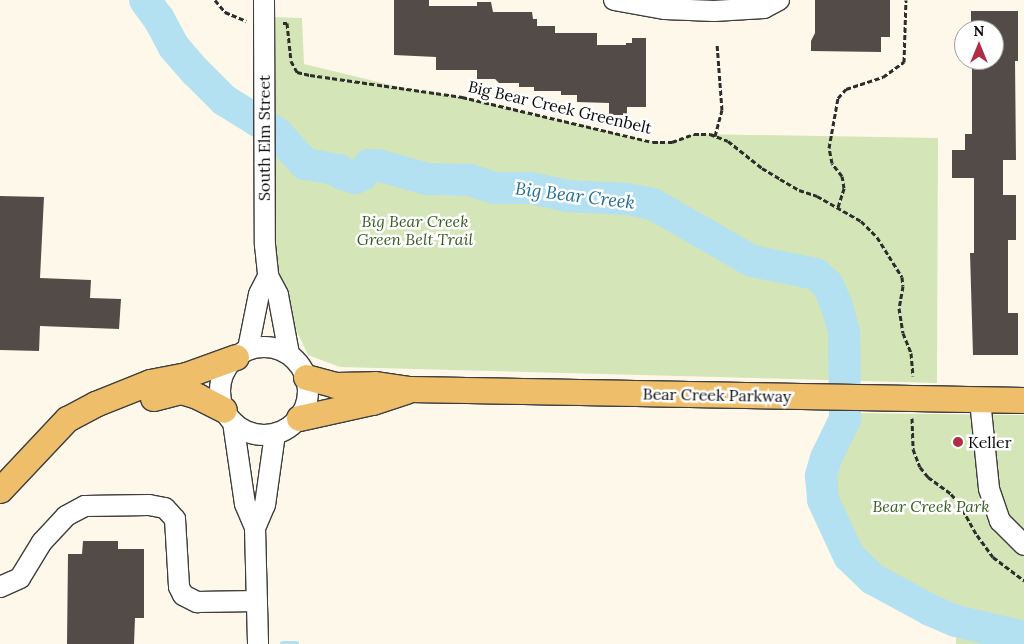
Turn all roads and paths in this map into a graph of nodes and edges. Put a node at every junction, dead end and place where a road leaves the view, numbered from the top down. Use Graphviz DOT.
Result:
graph roads {
  1 [pos="215,0"];
  2 [pos="264,0"];
  3 [pos="614,0"];
  4 [pos="779,0"];
  5 [pos="906,0"];
  6 [pos="249,22"];
  7 [pos="278,23"];
  8 [pos="717,44"];
  9 [pos="715,136"];
  10 [pos="838,207"];
  11 [pos="268,276"];
  12 [pos="242,353"];
  13 [pos="289,354"];
  14 [pos="306,377"];
  15 [pos="410,389"];
  16 [pos="912,400"];
  17 [pos="980,400"];
  18 [pos="1024,400"];
  19 [pos="228,416"];
  20 [pos="299,418"];
  21 [pos="274,434"];
  22 [pos="51,438"];
  23 [pos="0,490"];
  24 [pos="255,528"];
  25 [pos="1024,544"];
  26 [pos="1024,580"];
  27 [pos="0,587"];
  28 [pos="257,601"];
  29 [pos="258,644"];
  1 -- 6 [label="path"];
  2 -- 11 [label="street, South Elm Street"];
  3 -- 4 [label="street"];
  5 -- 10 [label="path"];
  7 -- 9 [label="path, Big Bear Creek Greenbelt"];
  8 -- 9 [label="path"];
  9 -- 10 [label="path, Big Bear Creek Greenbelt"];
  10 -- 16 [label="path, Big Bear Creek Greenbelt"];
  11 -- 12 [label="street, South Elm Street"];
  11 -- 13 [label="street, South Elm Street"];
  12 -- 13 [label="street"];
  12 -- 19 [label="street"];
  12 -- 22 [label="main road"];
  13 -- 14 [label="street"];
  14 -- 15 [label="main road, Bear Creek Parkway"];
  14 -- 20 [label="street"];
  15 -- 16 [label="main road, Bear Creek Parkway"];
  15 -- 20 [label="main road, Bear Creek Parkway"];
  16 -- 17 [label="main road, Bear Creek Parkway"];
  16 -- 26 [label="path, Big Bear Creek Greenbelt"];
  17 -- 18 [label="main road, Bear Creek Parkway"];
  17 -- 25 [label="street"];
  19 -- 21 [label="street"];
  19 -- 22 [label="main road"];
  19 -- 24 [label="street"];
  20 -- 21 [label="street"];
  21 -- 24 [label="street"];
  22 -- 23 [label="main road"];
  24 -- 28 [label="street"];
  27 -- 28 [label="street"];
  28 -- 29 [label="street"];
}
